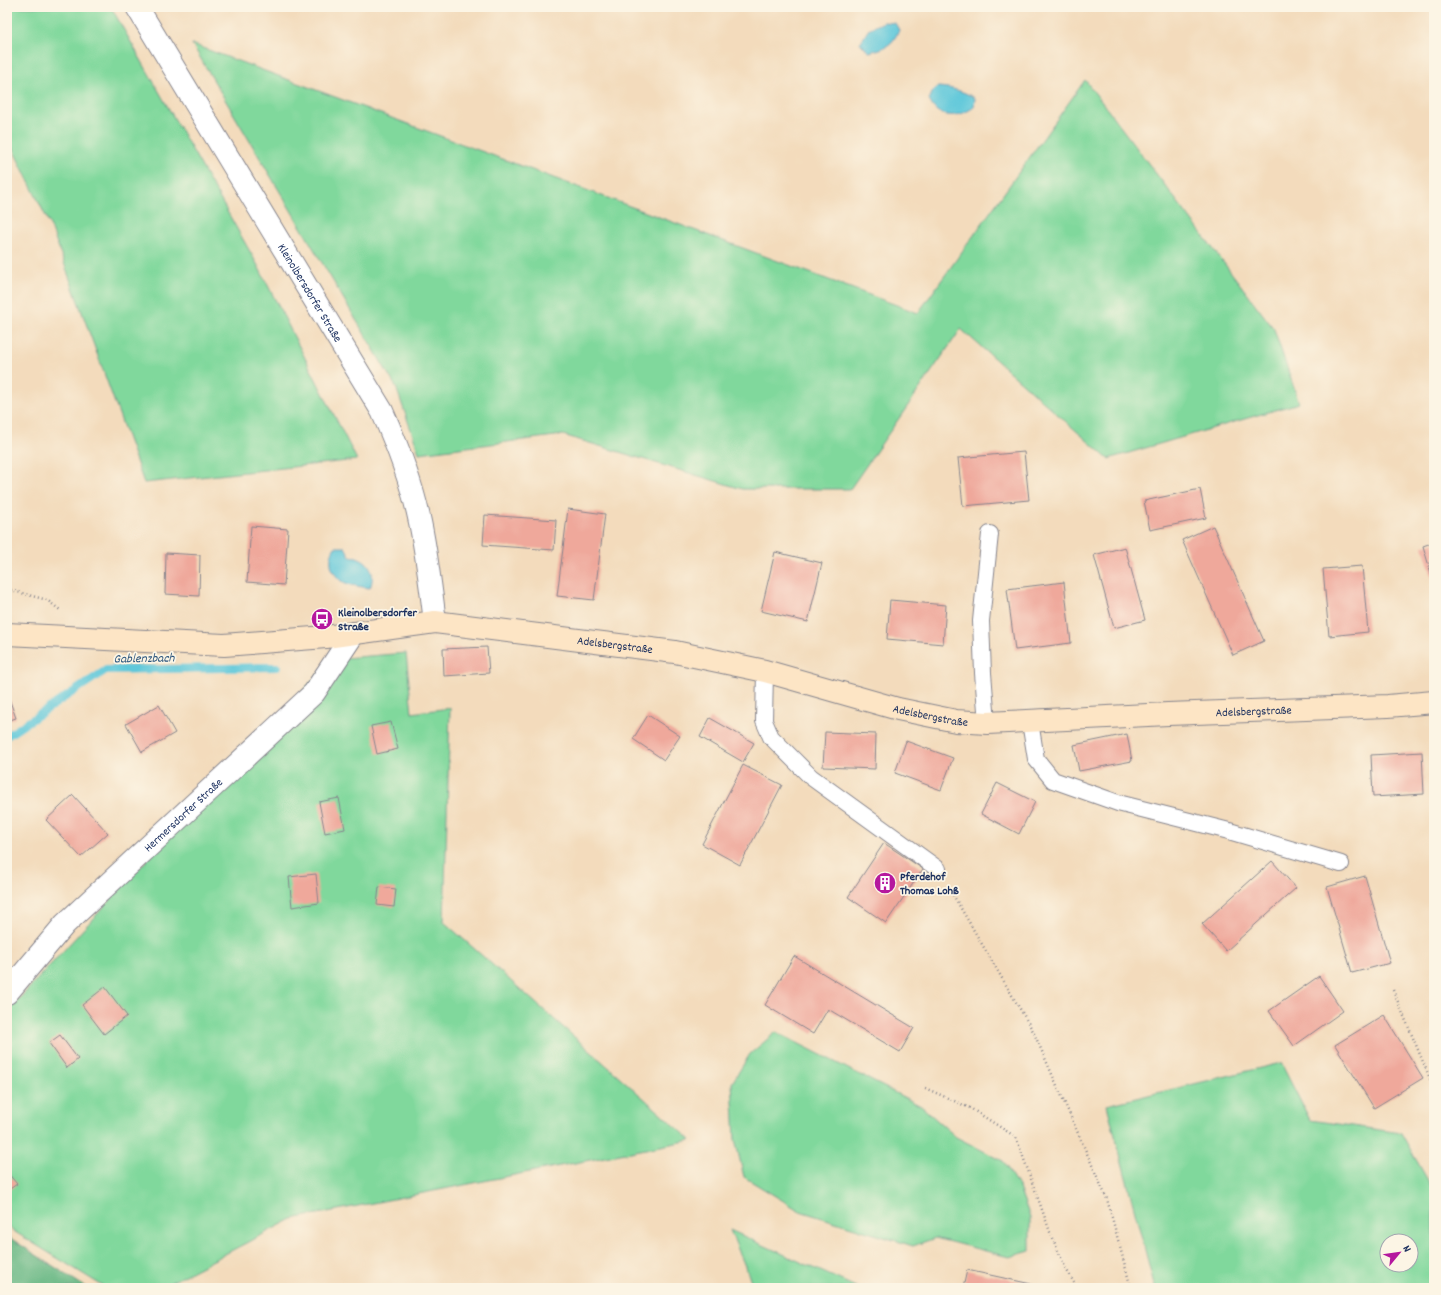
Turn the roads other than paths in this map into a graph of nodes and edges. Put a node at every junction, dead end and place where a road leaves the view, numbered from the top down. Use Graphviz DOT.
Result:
graph roads {
  1 [pos="137,7"];
  2 [pos="990,534"];
  3 [pos="435,622"];
  4 [pos="354,633"];
  5 [pos="7,634"];
  6 [pos="765,671"];
  7 [pos="1434,702"];
  8 [pos="1030,722"];
  9 [pos="987,723"];
  10 [pos="1341,864"];
  11 [pos="938,869"];
  12 [pos="7,993"];
  1 -- 3 [label="street, Kleinolbersdorfer Straße"];
  2 -- 9 [label="lane"];
  3 -- 4 [label="street"];
  3 -- 6 [label="street, Adelsbergstraße"];
  4 -- 5 [label="street"];
  4 -- 12 [label="street, Hermersdorfer Straße"];
  6 -- 9 [label="street, Adelsbergstraße"];
  6 -- 11 [label="lane"];
  7 -- 8 [label="street, Adelsbergstraße"];
  8 -- 9 [label="street, Adelsbergstraße"];
  8 -- 10 [label="lane"];
}
